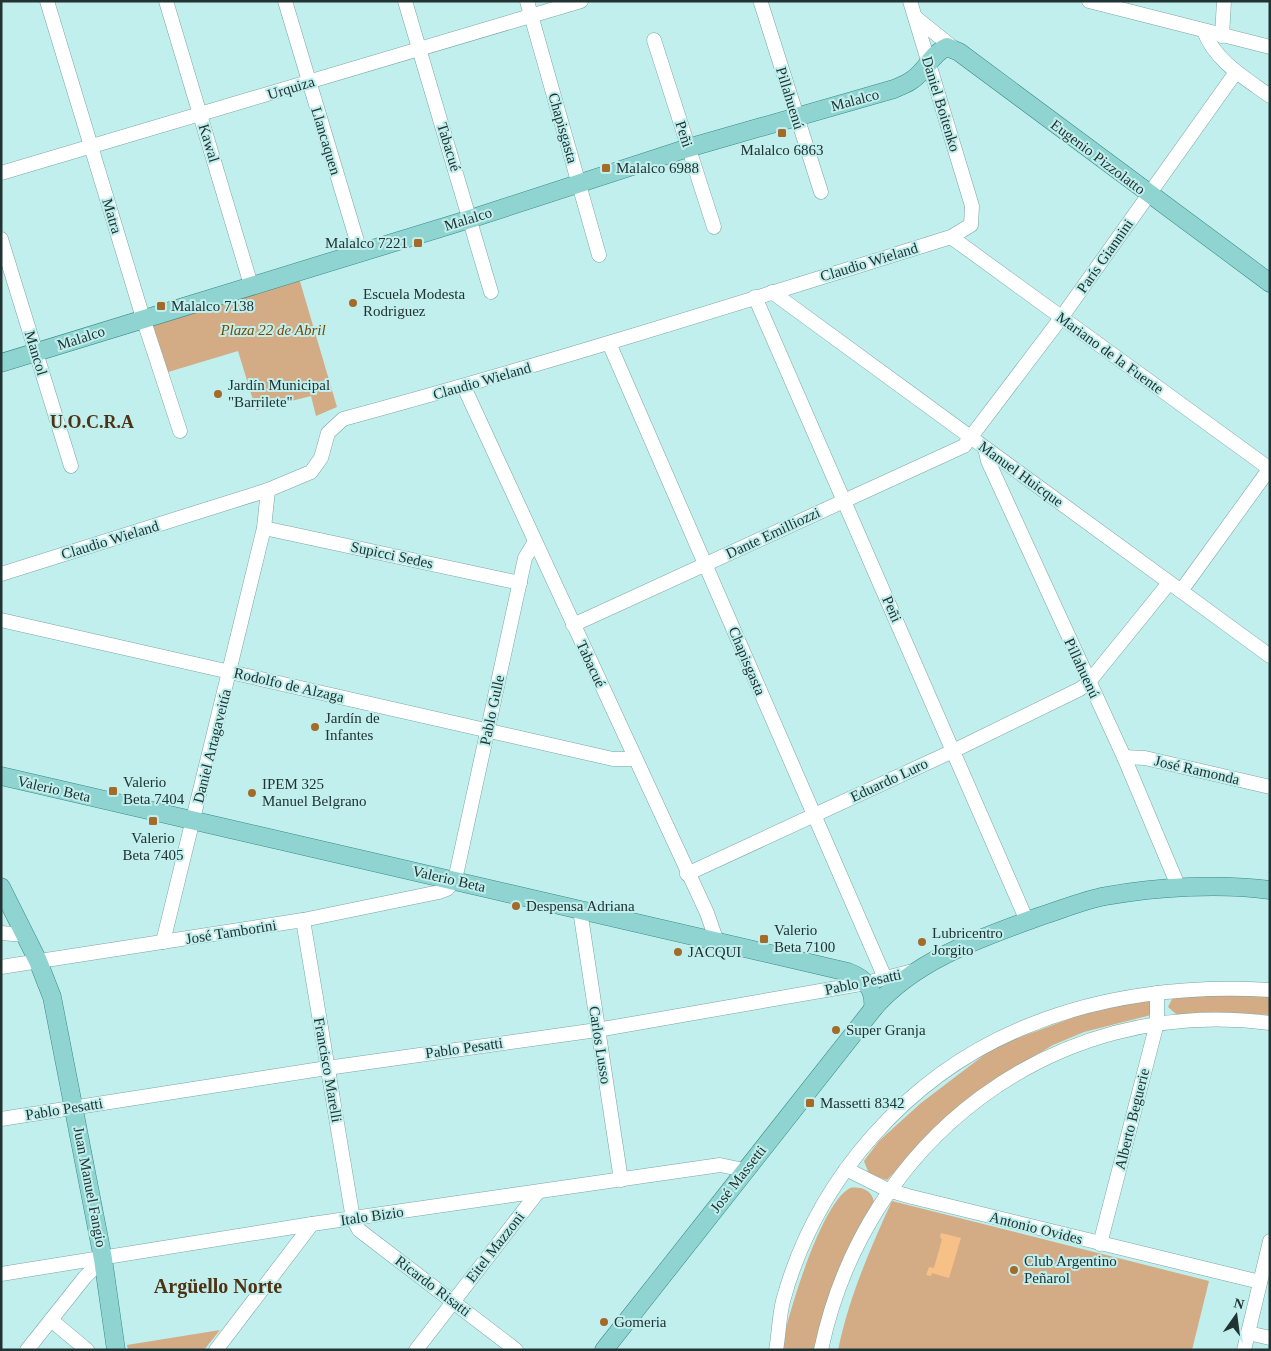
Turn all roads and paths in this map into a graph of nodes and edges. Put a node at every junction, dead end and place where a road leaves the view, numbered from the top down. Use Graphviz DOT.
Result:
graph roads {
  1 [pos="47,1"];
  2 [pos="166,1"];
  3 [pos="285,1"];
  4 [pos="405,1"];
  5 [pos="527,1"];
  6 [pos="581,1"];
  7 [pos="910,1"];
  8 [pos="1089,1"];
  9 [pos="1224,1"];
  10 [pos="761,3"];
  11 [pos="1106,3"];
  12 [pos="532,16"];
  13 [pos="915,17"];
  14 [pos="1204,31"];
  15 [pos="1222,36"];
  16 [pos="654,40"];
  17 [pos="1270,47"];
  18 [pos="419,50"];
  19 [pos="959,52"];
  20 [pos="929,64"];
  21 [pos="1236,72"];
  22 [pos="309,83"];
  23 [pos="1270,96"];
  24 [pos="201,115"];
  25 [pos="795,116"];
  26 [pos="91,147"];
  27 [pos="688,148"];
  28 [pos="1,174"];
  29 [pos="579,184"];
  30 [pos="821,192"];
  31 [pos="1149,194"];
  32 [pos="972,206"];
  33 [pos="470,218"];
  34 [pos="714,227"];
  35 [pos="951,237"];
  36 [pos="1,239"];
  37 [pos="360,251"];
  38 [pos="599,255"];
  39 [pos="1270,283"];
  40 [pos="251,285"];
  41 [pos="491,292"];
  42 [pos="772,292"];
  43 [pos="755,298"];
  44 [pos="142,318"];
  45 [pos="1061,318"];
  46 [pos="609,343"];
  47 [pos="36,352"];
  48 [pos="1,363"];
  49 [pos="464,387"];
  50 [pos="180,431"];
  51 [pos="972,439"];
  52 [pos="985,448"];
  53 [pos="71,466"];
  54 [pos="1270,468"];
  55 [pos="268,490"];
  56 [pos="844,501"];
  57 [pos="264,528"];
  58 [pos="534,543"];
  59 [pos="705,564"];
  60 [pos="1,574"];
  61 [pos="1169,582"];
  62 [pos="520,583"];
  63 [pos="1181,591"];
  64 [pos="1,620"];
  65 [pos="573,625"];
  66 [pos="1270,656"];
  67 [pos="230,672"];
  68 [pos="1088,683"];
  69 [pos="487,731"];
  70 [pos="953,751"];
  71 [pos="1124,757"];
  72 [pos="635,760"];
  73 [pos="1,776"];
  74 [pos="1270,787"];
  75 [pos="813,815"];
  76 [pos="194,820"];
  77 [pos="687,874"];
  78 [pos="455,880"];
  79 [pos="1,887"];
  80 [pos="1179,888"];
  81 [pos="1270,890"];
  82 [pos="580,910"];
  83 [pos="303,920"];
  84 [pos="1027,922"];
  85 [pos="1,933"];
  86 [pos="25,935"];
  87 [pos="163,942"];
  88 [pos="717,942"];
  89 [pos="38,961"];
  90 [pos="1,967"];
  91 [pos="925,968"];
  92 [pos="886,978"];
  93 [pos="866,982"];
  94 [pos="1270,990"];
  95 [pos="1157,993"];
  96 [pos="873,1009"];
  97 [pos="1157,1023"];
  98 [pos="1270,1024"];
  99 [pos="597,1030"];
  100 [pos="327,1068"];
  101 [pos="74,1108"];
  102 [pos="1,1119"];
  103 [pos="846,1169"];
  104 [pos="744,1170"];
  105 [pos="621,1180"];
  106 [pos="888,1190"];
  107 [pos="538,1192"];
  108 [pos="353,1219"];
  109 [pos="312,1224"];
  110 [pos="1270,1241"];
  111 [pos="1100,1244"];
  112 [pos="103,1259"];
  113 [pos="1,1274"];
  114 [pos="1260,1282"];
  115 [pos="453,1302"];
  116 [pos="51,1320"];
  117 [pos="1248,1333"];
  118 [pos="1270,1338"];
  119 [pos="27,1350"];
  120 [pos="87,1350"];
  121 [pos="116,1350"];
  122 [pos="216,1350"];
  123 [pos="416,1350"];
  124 [pos="516,1350"];
  125 [pos="604,1350"];
  126 [pos="776,1350"];
  127 [pos="821,1350"];
  128 [pos="1244,1350"];
  1 -- 26 [label="street, Matra"];
  2 -- 24 [label="street, Kawal"];
  3 -- 22 [label="street, Llancaquen"];
  4 -- 18 [label="street, Tabacué"];
  5 -- 12 [label="street, Chapisgasta"];
  6 -- 12 [label="street, Urquiza"];
  7 -- 13 [label="street, Daniel Boitenko"];
  8 -- 11 [label="street"];
  9 -- 15 [label="street"];
  10 -- 25 [label="street, Pillahuenú"];
  11 -- 14 [label="street"];
  12 -- 18 [label="street, Urquiza"];
  12 -- 29 [label="street, Chapisgasta"];
  13 -- 19 [label="street"];
  13 -- 20 [label="street, Daniel Boitenko"];
  14 -- 15 [label="street"];
  14 -- 21 [label="street"];
  15 -- 17 [label="street"];
  16 -- 27 [label="street, Peñi"];
  18 -- 22 [label="street, Urquiza"];
  18 -- 33 [label="street, Tabacué"];
  19 -- 20 [label="main road"];
  19 -- 31 [label="main road, Eugenio Pizzolatto"];
  20 -- 25 [label="main road, Malalco"];
  20 -- 32 [label="street, Daniel Boitenko"];
  21 -- 23 [label="street"];
  21 -- 31 [label="street, París Giannini"];
  22 -- 24 [label="street, Urquiza"];
  22 -- 37 [label="street, Llancaquen"];
  24 -- 26 [label="street, Urquiza"];
  24 -- 40 [label="street, Kawal"];
  25 -- 27 [label="main road, Malalco"];
  25 -- 30 [label="street, Pillahuenú"];
  26 -- 28 [label="street, Urquiza"];
  26 -- 44 [label="street, Matra"];
  27 -- 29 [label="main road, Malalco"];
  27 -- 34 [label="street, Peñi"];
  29 -- 33 [label="main road, Malalco"];
  29 -- 38 [label="street, Chapisgasta"];
  31 -- 39 [label="main road, Eugenio Pizzolatto"];
  31 -- 45 [label="street, París Giannini"];
  32 -- 35 [label="street, Claudio Wieland"];
  33 -- 37 [label="main road, Malalco"];
  33 -- 41 [label="street, Tabacué"];
  35 -- 42 [label="street, Claudio Wieland"];
  35 -- 45 [label="street, Mariano de la Fuente"];
  36 -- 47 [label="street, Mancol"];
  37 -- 40 [label="main road, Malalco"];
  40 -- 44 [label="main road, Malalco"];
  42 -- 43 [label="street, Claudio Wieland"];
  42 -- 51 [label="street, Manuel Huicque"];
  43 -- 46 [label="street, Claudio Wieland"];
  43 -- 56 [label="street, Peñi"];
  44 -- 47 [label="main road, Malalco"];
  44 -- 50 [label="street, Matra"];
  45 -- 51 [label="street, París Giannini"];
  45 -- 54 [label="street, Mariano de la Fuente"];
  46 -- 49 [label="street, Claudio Wieland"];
  46 -- 59 [label="street, Chapisgasta"];
  47 -- 48 [label="main road, Malalco"];
  47 -- 53 [label="street, Mancol"];
  49 -- 55 [label="street, Claudio Wieland"];
  49 -- 58 [label="street, Tabacué"];
  51 -- 52 [label="street, Manuel Huicque"];
  51 -- 56 [label="street, Dante Emilliozzi"];
  52 -- 61 [label="street, Manuel Huicque"];
  52 -- 68 [label="street, Pillahuenú"];
  54 -- 63 [label="street"];
  55 -- 57 [label="street, Daniel Artagaveitía"];
  55 -- 60 [label="street, Claudio Wieland"];
  56 -- 59 [label="street, Dante Emilliozzi"];
  56 -- 70 [label="street, Peñi"];
  57 -- 62 [label="street, Supicci Sedes"];
  57 -- 67 [label="street, Daniel Artagaveitía"];
  58 -- 62 [label="street, Pablo Gulle"];
  58 -- 65 [label="street, Tabacué"];
  59 -- 65 [label="street, Dante Emilliozzi"];
  59 -- 75 [label="street, Chapisgasta"];
  61 -- 63 [label="street, Manuel Huicque"];
  61 -- 68 [label="street"];
  62 -- 69 [label="street, Pablo Gulle"];
  63 -- 66 [label="street, Manuel Huicque"];
  64 -- 67 [label="street, Rodolfo de Alzaga"];
  65 -- 72 [label="street, Tabacué"];
  67 -- 69 [label="street, Rodolfo de Alzaga"];
  67 -- 76 [label="street, Daniel Artagaveitía"];
  68 -- 70 [label="street, Eduardo Luro"];
  68 -- 71 [label="street, Pillahuenú"];
  69 -- 72 [label="street, Rodolfo de Alzaga"];
  69 -- 78 [label="street, Pablo Gulle"];
  70 -- 75 [label="street, Eduardo Luro"];
  70 -- 84 [label="street, Peñi"];
  71 -- 74 [label="street, José Ramonda"];
  71 -- 80 [label="street, Pillahuenú"];
  72 -- 77 [label="street, Tabacué"];
  73 -- 76 [label="main road, Valerio Beta"];
  75 -- 77 [label="street, Eduardo Luro"];
  75 -- 92 [label="street, Chapisgasta"];
  76 -- 78 [label="main road, Valerio Beta"];
  76 -- 87 [label="street, Daniel Artagaveitía"];
  77 -- 88 [label="street, Tabacué"];
  78 -- 82 [label="main road, Valerio Beta"];
  78 -- 83 [label="street, José Tamborini"];
  79 -- 86 [label="main road, Juan Manuel Fangio"];
  80 -- 81 [label="main road, Pablo Pesatti"];
  80 -- 84 [label="main road, Pablo Pesatti"];
  82 -- 88 [label="main road, Valerio Beta"];
  82 -- 99 [label="street, Carlos Lusso"];
  83 -- 87 [label="street, José Tamborini"];
  83 -- 100 [label="street, Francisco Marelli"];
  84 -- 91 [label="main road, Pablo Pesatti"];
  85 -- 86 [label="street"];
  86 -- 89 [label="main road, Juan Manuel Fangio"];
  87 -- 89 [label="street, José Tamborini"];
  88 -- 93 [label="main road, Valerio Beta"];
  89 -- 90 [label="street, José Tamborini"];
  89 -- 101 [label="main road, Juan Manuel Fangio"];
  91 -- 92 [label="street, Pablo Pesatti"];
  91 -- 96 [label="main road, Pablo Pesatti"];
  92 -- 93 [label="street, Pablo Pesatti"];
  93 -- 96 [label="main road"];
  93 -- 99 [label="street, Pablo Pesatti"];
  94 -- 95 [label="street"];
  95 -- 97 [label="street, Alberto Beguerie"];
  95 -- 103 [label="street"];
  96 -- 104 [label="main road, José Massetti"];
  97 -- 98 [label="street"];
  97 -- 106 [label="street"];
  97 -- 111 [label="street, Alberto Beguerie"];
  99 -- 100 [label="street, Pablo Pesatti"];
  99 -- 105 [label="street, Carlos Lusso"];
  100 -- 101 [label="street, Pablo Pesatti"];
  100 -- 108 [label="street, Francisco Marelli"];
  101 -- 102 [label="street, Pablo Pesatti"];
  101 -- 112 [label="main road, Juan Manuel Fangio"];
  103 -- 106 [label="street, Antonio Ovides"];
  103 -- 126 [label="street"];
  104 -- 105 [label="street, Italo Bizio"];
  104 -- 125 [label="main road, José Massetti"];
  105 -- 107 [label="street, Italo Bizio"];
  106 -- 111 [label="street, Antonio Ovides"];
  106 -- 127 [label="street"];
  107 -- 108 [label="street, Italo Bizio"];
  107 -- 115 [label="street, Eitel Mazzoni"];
  108 -- 109 [label="street, Italo Bizio"];
  108 -- 115 [label="street, Ricardo Risatti"];
  109 -- 112 [label="street, Italo Bizio"];
  109 -- 122 [label="street"];
  110 -- 114 [label="street"];
  111 -- 114 [label="street, Antonio Ovides"];
  112 -- 113 [label="street, Italo Bizio"];
  112 -- 116 [label="street"];
  112 -- 121 [label="main road, Juan Manuel Fangio"];
  114 -- 117 [label="street"];
  115 -- 123 [label="street, Eitel Mazzoni"];
  115 -- 124 [label="street, Ricardo Risatti"];
  116 -- 119 [label="street"];
  116 -- 120 [label="street"];
  117 -- 118 [label="street"];
  117 -- 128 [label="street"];
}
